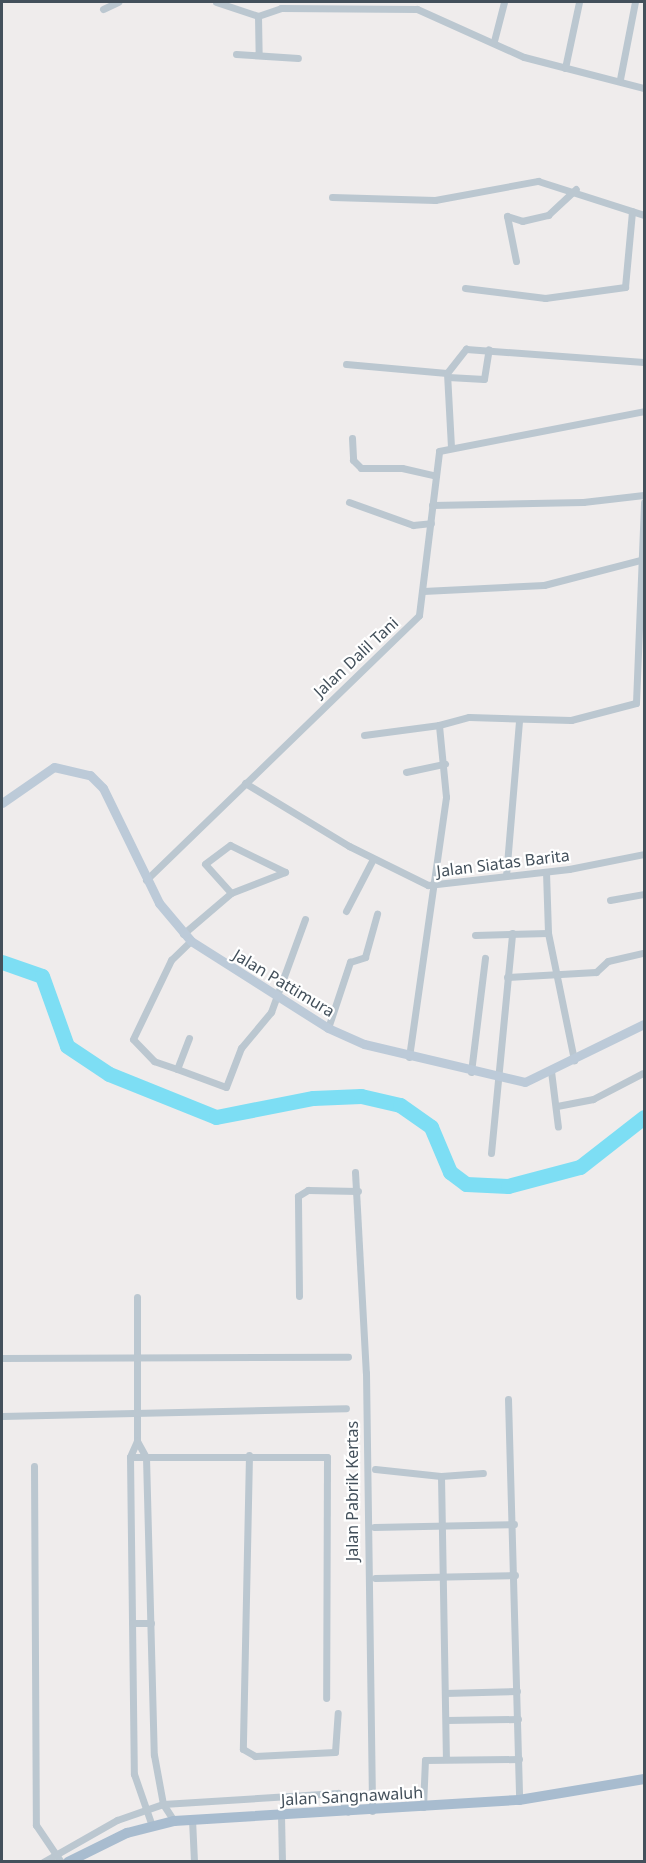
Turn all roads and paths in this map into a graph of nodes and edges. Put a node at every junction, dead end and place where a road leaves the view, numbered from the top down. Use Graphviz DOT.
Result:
graph roads {
  1 [pos="118,2"];
  2 [pos="216,2"];
  3 [pos="236,2"];
  4 [pos="504,2"];
  5 [pos="579,2"];
  6 [pos="635,2"];
  7 [pos="281,5"];
  8 [pos="103,9"];
  9 [pos="233,10"];
  10 [pos="258,16"];
  11 [pos="494,41"];
  12 [pos="236,54"];
  13 [pos="259,55"];
  14 [pos="298,57"];
  15 [pos="565,68"];
  16 [pos="620,79"];
  17 [pos="644,88"];
  18 [pos="576,189"];
  19 [pos="332,197"];
  20 [pos="632,211"];
  21 [pos="645,215"];
  22 [pos="516,261"];
  23 [pos="465,288"];
  24 [pos="489,349"];
  25 [pos="645,362"];
  26 [pos="346,364"];
  27 [pos="448,375"];
  28 [pos="645,411"];
  29 [pos="352,438"];
  30 [pos="450,447"];
  31 [pos="433,476"];
  32 [pos="645,495"];
  33 [pos="349,502"];
  34 [pos="645,502"];
  35 [pos="432,505"];
  36 [pos="431,523"];
  37 [pos="644,559"];
  38 [pos="423,591"];
  39 [pos="643,612"];
  40 [pos="643,639"];
  41 [pos="519,721"];
  42 [pos="438,725"];
  43 [pos="364,735"];
  44 [pos="445,764"];
  45 [pos="406,772"];
  46 [pos="245,783"];
  47 [pos="2,803"];
  48 [pos="645,854"];
  49 [pos="373,859"];
  50 [pos="546,872"];
  51 [pos="506,876"];
  52 [pos="146,880"];
  53 [pos="436,886"];
  54 [pos="231,893"];
  55 [pos="645,894"];
  56 [pos="610,900"];
  57 [pos="346,911"];
  58 [pos="377,914"];
  59 [pos="305,919"];
  60 [pos="512,933"];
  61 [pos="548,933"];
  62 [pos="183,934"];
  63 [pos="475,935"];
  64 [pos="191,941"];
  65 [pos="645,953"];
  66 [pos="485,958"];
  67 [pos="507,977"];
  68 [pos="556,977"];
  69 [pos="277,997"];
  70 [pos="645,1024"];
  71 [pos="328,1028"];
  72 [pos="189,1038"];
  73 [pos="409,1057"];
  74 [pos="574,1060"];
  75 [pos="177,1069"];
  76 [pos="551,1071"];
  77 [pos="471,1072"];
  78 [pos="643,1073"];
  79 [pos="496,1078"];
  80 [pos="557,1106"];
  81 [pos="558,1127"];
  82 [pos="491,1153"];
  83 [pos="355,1172"];
  84 [pos="358,1191"];
  85 [pos="299,1296"];
  86 [pos="136,1297"];
  87 [pos="137,1353"];
  88 [pos="348,1357"];
  89 [pos="2,1358"];
  90 [pos="508,1399"];
  91 [pos="346,1408"];
  92 [pos="137,1412"];
  93 [pos="2,1416"];
  94 [pos="137,1441"];
  95 [pos="249,1455"];
  96 [pos="130,1457"];
  97 [pos="146,1457"];
  98 [pos="34,1466"];
  99 [pos="375,1468"];
  100 [pos="483,1473"];
  101 [pos="441,1476"];
  102 [pos="514,1524"];
  103 [pos="442,1525"];
  104 [pos="374,1527"];
  105 [pos="515,1575"];
  106 [pos="443,1576"];
  107 [pos="375,1578"];
  108 [pos="132,1623"];
  109 [pos="152,1623"];
  110 [pos="517,1691"];
  111 [pos="445,1693"];
  112 [pos="326,1698"];
  113 [pos="338,1713"];
  114 [pos="518,1719"];
  115 [pos="446,1720"];
  116 [pos="446,1759"];
  117 [pos="519,1759"];
  118 [pos="645,1779"];
  119 [pos="519,1800"];
  120 [pos="163,1803"];
  121 [pos="423,1807"];
  122 [pos="144,1808"];
  123 [pos="372,1811"];
  124 [pos="348,1812"];
  125 [pos="281,1815"];
  126 [pos="192,1819"];
  127 [pos="174,1821"];
  128 [pos="152,1826"];
  129 [pos="55,1854"];
  130 [pos="69,1861"];
  131 [pos="43,1862"];
  132 [pos="61,1862"];
  133 [pos="194,1862"];
  134 [pos="282,1862"];
  1 -- 8 [label="street"];
  2 -- 9 [label="street"];
  3 -- 9 [label="street"];
  4 -- 11 [label="street"];
  5 -- 15 [label="street"];
  6 -- 16 [label="street"];
  7 -- 10 [label="street"];
  7 -- 11 [label="street"];
  9 -- 10 [label="street"];
  10 -- 13 [label="street"];
  11 -- 15 [label="street"];
  12 -- 13 [label="street"];
  13 -- 14 [label="street"];
  15 -- 16 [label="street"];
  16 -- 17 [label="street"];
  18 -- 19 [label="street"];
  18 -- 20 [label="street"];
  18 -- 22 [label="street"];
  20 -- 21 [label="street"];
  20 -- 23 [label="street"];
  24 -- 25 [label="street"];
  24 -- 27 [label="street"];
  24 -- 27 [label="street"];
  26 -- 27 [label="street"];
  27 -- 30 [label="street"];
  28 -- 30 [label="street"];
  29 -- 31 [label="street"];
  30 -- 31 [label="street, Jalan Dalil Tani"];
  31 -- 35 [label="street, Jalan Dalil Tani"];
  32 -- 35 [label="street"];
  33 -- 36 [label="street"];
  34 -- 37 [label="street"];
  35 -- 36 [label="street, Jalan Dalil Tani"];
  36 -- 38 [label="street, Jalan Dalil Tani"];
  37 -- 38 [label="street"];
  37 -- 39 [label="street"];
  38 -- 46 [label="street, Jalan Dalil Tani"];
  39 -- 40 [label="street"];
  40 -- 41 [label="street"];
  41 -- 42 [label="street"];
  41 -- 51 [label="street"];
  42 -- 43 [label="street"];
  42 -- 44 [label="street"];
  44 -- 45 [label="street"];
  44 -- 53 [label="street"];
  46 -- 49 [label="street, Jalan Siatas Barita"];
  46 -- 52 [label="street, Jalan Dalil Tani"];
  47 -- 52 [label="street, Jalan Pattimura"];
  48 -- 50 [label="street, Jalan Siatas Barita"];
  49 -- 53 [label="street, Jalan Siatas Barita"];
  49 -- 57 [label="street"];
  50 -- 51 [label="street, Jalan Siatas Barita"];
  50 -- 61 [label="street"];
  51 -- 53 [label="street, Jalan Siatas Barita"];
  52 -- 62 [label="street, Jalan Pattimura"];
  53 -- 73 [label="street"];
  54 -- 54 [label="street"];
  54 -- 62 [label="street"];
  55 -- 56 [label="street"];
  58 -- 71 [label="street"];
  59 -- 69 [label="street"];
  60 -- 61 [label="street"];
  60 -- 63 [label="street"];
  60 -- 67 [label="street"];
  61 -- 68 [label="street"];
  62 -- 64 [label="street, Jalan Pattimura"];
  64 -- 69 [label="street, Jalan Pattimura"];
  64 -- 75 [label="street"];
  65 -- 68 [label="street"];
  66 -- 77 [label="street"];
  67 -- 68 [label="street"];
  67 -- 79 [label="street"];
  68 -- 74 [label="street"];
  69 -- 71 [label="street, Jalan Pattimura"];
  69 -- 75 [label="street"];
  70 -- 74 [label="street, Jalan Pattimura"];
  71 -- 73 [label="street, Jalan Pattimura"];
  72 -- 75 [label="street"];
  73 -- 77 [label="street, Jalan Pattimura"];
  74 -- 76 [label="street, Jalan Pattimura"];
  76 -- 79 [label="street, Jalan Pattimura"];
  76 -- 80 [label="street"];
  77 -- 79 [label="street, Jalan Pattimura"];
  78 -- 80 [label="street"];
  79 -- 82 [label="street"];
  80 -- 81 [label="street"];
  83 -- 84 [label="street, Jalan Pabrik Kertas"];
  84 -- 85 [label="street"];
  84 -- 123 [label="street, Jalan Pabrik Kertas"];
  86 -- 87 [label="street"];
  87 -- 88 [label="street"];
  87 -- 89 [label="street"];
  87 -- 92 [label="street"];
  90 -- 102 [label="street"];
  91 -- 92 [label="street"];
  92 -- 93 [label="street"];
  92 -- 94 [label="street"];
  94 -- 96 [label="street"];
  94 -- 97 [label="street"];
  95 -- 97 [label="street"];
  95 -- 112 [label="street"];
  95 -- 113 [label="street"];
  96 -- 97 [label="street"];
  96 -- 108 [label="street"];
  97 -- 109 [label="street"];
  98 -- 129 [label="street"];
  99 -- 101 [label="street"];
  100 -- 101 [label="street"];
  101 -- 103 [label="street"];
  102 -- 103 [label="street"];
  102 -- 105 [label="street"];
  103 -- 104 [label="street"];
  103 -- 106 [label="street"];
  105 -- 106 [label="street"];
  105 -- 110 [label="street"];
  106 -- 107 [label="street"];
  106 -- 111 [label="street"];
  108 -- 109 [label="street"];
  108 -- 122 [label="street"];
  109 -- 120 [label="street"];
  110 -- 111 [label="street"];
  110 -- 114 [label="street"];
  111 -- 115 [label="street"];
  114 -- 115 [label="street"];
  114 -- 117 [label="street"];
  115 -- 116 [label="street"];
  116 -- 117 [label="street"];
  116 -- 121 [label="street"];
  117 -- 119 [label="street"];
  118 -- 119 [label="main road, Jalan Sangnawaluh"];
  119 -- 121 [label="main road, Jalan Sangnawaluh"];
  120 -- 122 [label="street"];
  120 -- 124 [label="street"];
  120 -- 127 [label="street"];
  121 -- 123 [label="main road, Jalan Sangnawaluh"];
  122 -- 128 [label="street"];
  122 -- 129 [label="street"];
  123 -- 124 [label="main road, Jalan Sangnawaluh"];
  124 -- 125 [label="main road, Jalan Sangnawaluh"];
  125 -- 126 [label="main road, Jalan Sangnawaluh"];
  125 -- 134 [label="street"];
  126 -- 127 [label="main road, Jalan Sangnawaluh"];
  126 -- 133 [label="street"];
  127 -- 128 [label="main road, Jalan Sangnawaluh"];
  128 -- 130 [label="main road, Jalan Sangnawaluh"];
  129 -- 131 [label="street"];
  129 -- 132 [label="street"];
}
